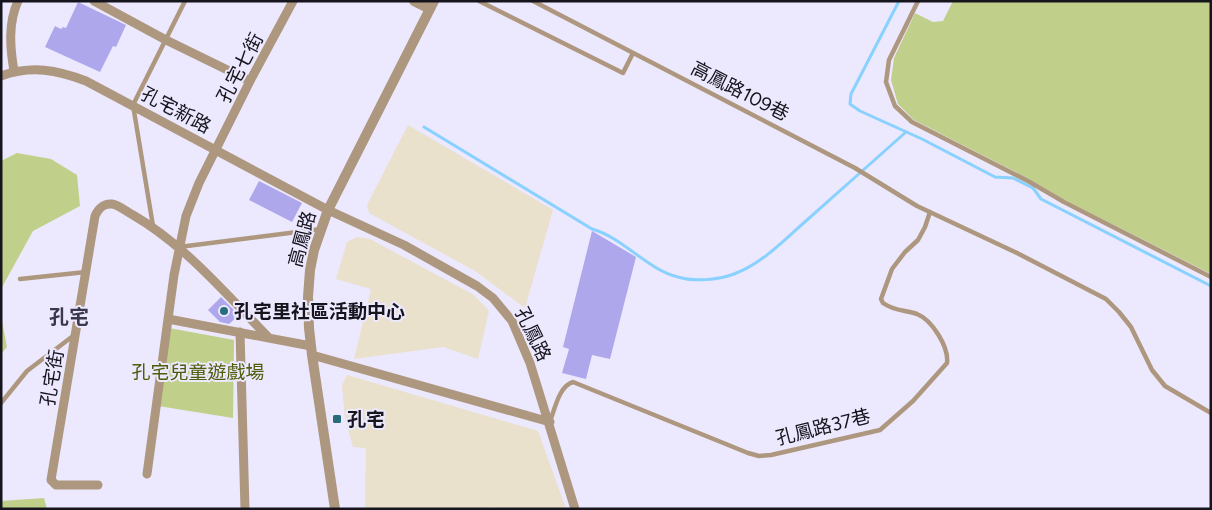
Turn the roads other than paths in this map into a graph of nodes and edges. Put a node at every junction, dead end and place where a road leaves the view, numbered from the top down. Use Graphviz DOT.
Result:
graph roads {
  1 [pos="18,1"];
  2 [pos="185,1"];
  3 [pos="293,1"];
  4 [pos="414,1"];
  5 [pos="479,1"];
  6 [pos="533,1"];
  7 [pos="918,1"];
  8 [pos="95,2"];
  9 [pos="432,5"];
  10 [pos="166,40"];
  11 [pos="633,52"];
  12 [pos="14,71"];
  13 [pos="1,76"];
  14 [pos="250,81"];
  15 [pos="133,105"];
  16 [pos="216,149"];
  17 [pos="328,210"];
  18 [pos="930,212"];
  19 [pos="153,226"];
  20 [pos="321,228"];
  21 [pos="179,247"];
  22 [pos="86,272"];
  23 [pos="1211,277"];
  24 [pos="20,279"];
  25 [pos="168,319"];
  26 [pos="240,332"];
  27 [pos="76,334"];
  28 [pos="269,338"];
  29 [pos="311,350"];
  30 [pos="1,403"];
  31 [pos="1211,413"];
  32 [pos="550,422"];
  33 [pos="147,474"];
  34 [pos="98,485"];
  35 [pos="245,509"];
  36 [pos="335,509"];
  37 [pos="575,509"];
  1 -- 12 [label="street"];
  2 -- 10 [label="lane"];
  3 -- 14 [label="street, 孔宅七街"];
  4 -- 9 [label="street"];
  5 -- 11 [label="lane"];
  6 -- 11 [label="lane, 高鳳路109巷"];
  7 -- 23 [label="lane"];
  8 -- 10 [label="street"];
  9 -- 17 [label="street, 高鳳路"];
  10 -- 14 [label="street"];
  10 -- 15 [label="lane"];
  11 -- 18 [label="lane, 高鳳路109巷"];
  12 -- 13 [label="street, 孔宅新路"];
  12 -- 15 [label="street, 孔宅新路"];
  14 -- 16 [label="street, 孔宅七街"];
  15 -- 16 [label="street, 孔宅新路"];
  15 -- 19 [label="lane"];
  16 -- 17 [label="street, 孔宅新路"];
  16 -- 21 [label="street"];
  17 -- 20 [label="street, 高鳳路"];
  17 -- 32 [label="street, 孔鳳路"];
  18 -- 31 [label="lane"];
  18 -- 32 [label="lane, 孔鳳路37巷"];
  19 -- 21 [label="street, 孔宅街"];
  19 -- 22 [label="street, 孔宅街"];
  20 -- 21 [label="lane"];
  20 -- 29 [label="street, 高鳳路"];
  21 -- 25 [label="street"];
  21 -- 28 [label="street, 孔宅街"];
  22 -- 24 [label="lane"];
  22 -- 27 [label="street, 孔宅街"];
  25 -- 26 [label="street"];
  25 -- 33 [label="street"];
  26 -- 28 [label="street"];
  26 -- 35 [label="street"];
  27 -- 30 [label="lane"];
  27 -- 34 [label="street, 孔宅街"];
  28 -- 29 [label="street"];
  29 -- 32 [label="street"];
  29 -- 36 [label="street, 高鳳路"];
  32 -- 37 [label="street, 孔鳳路"];
}
